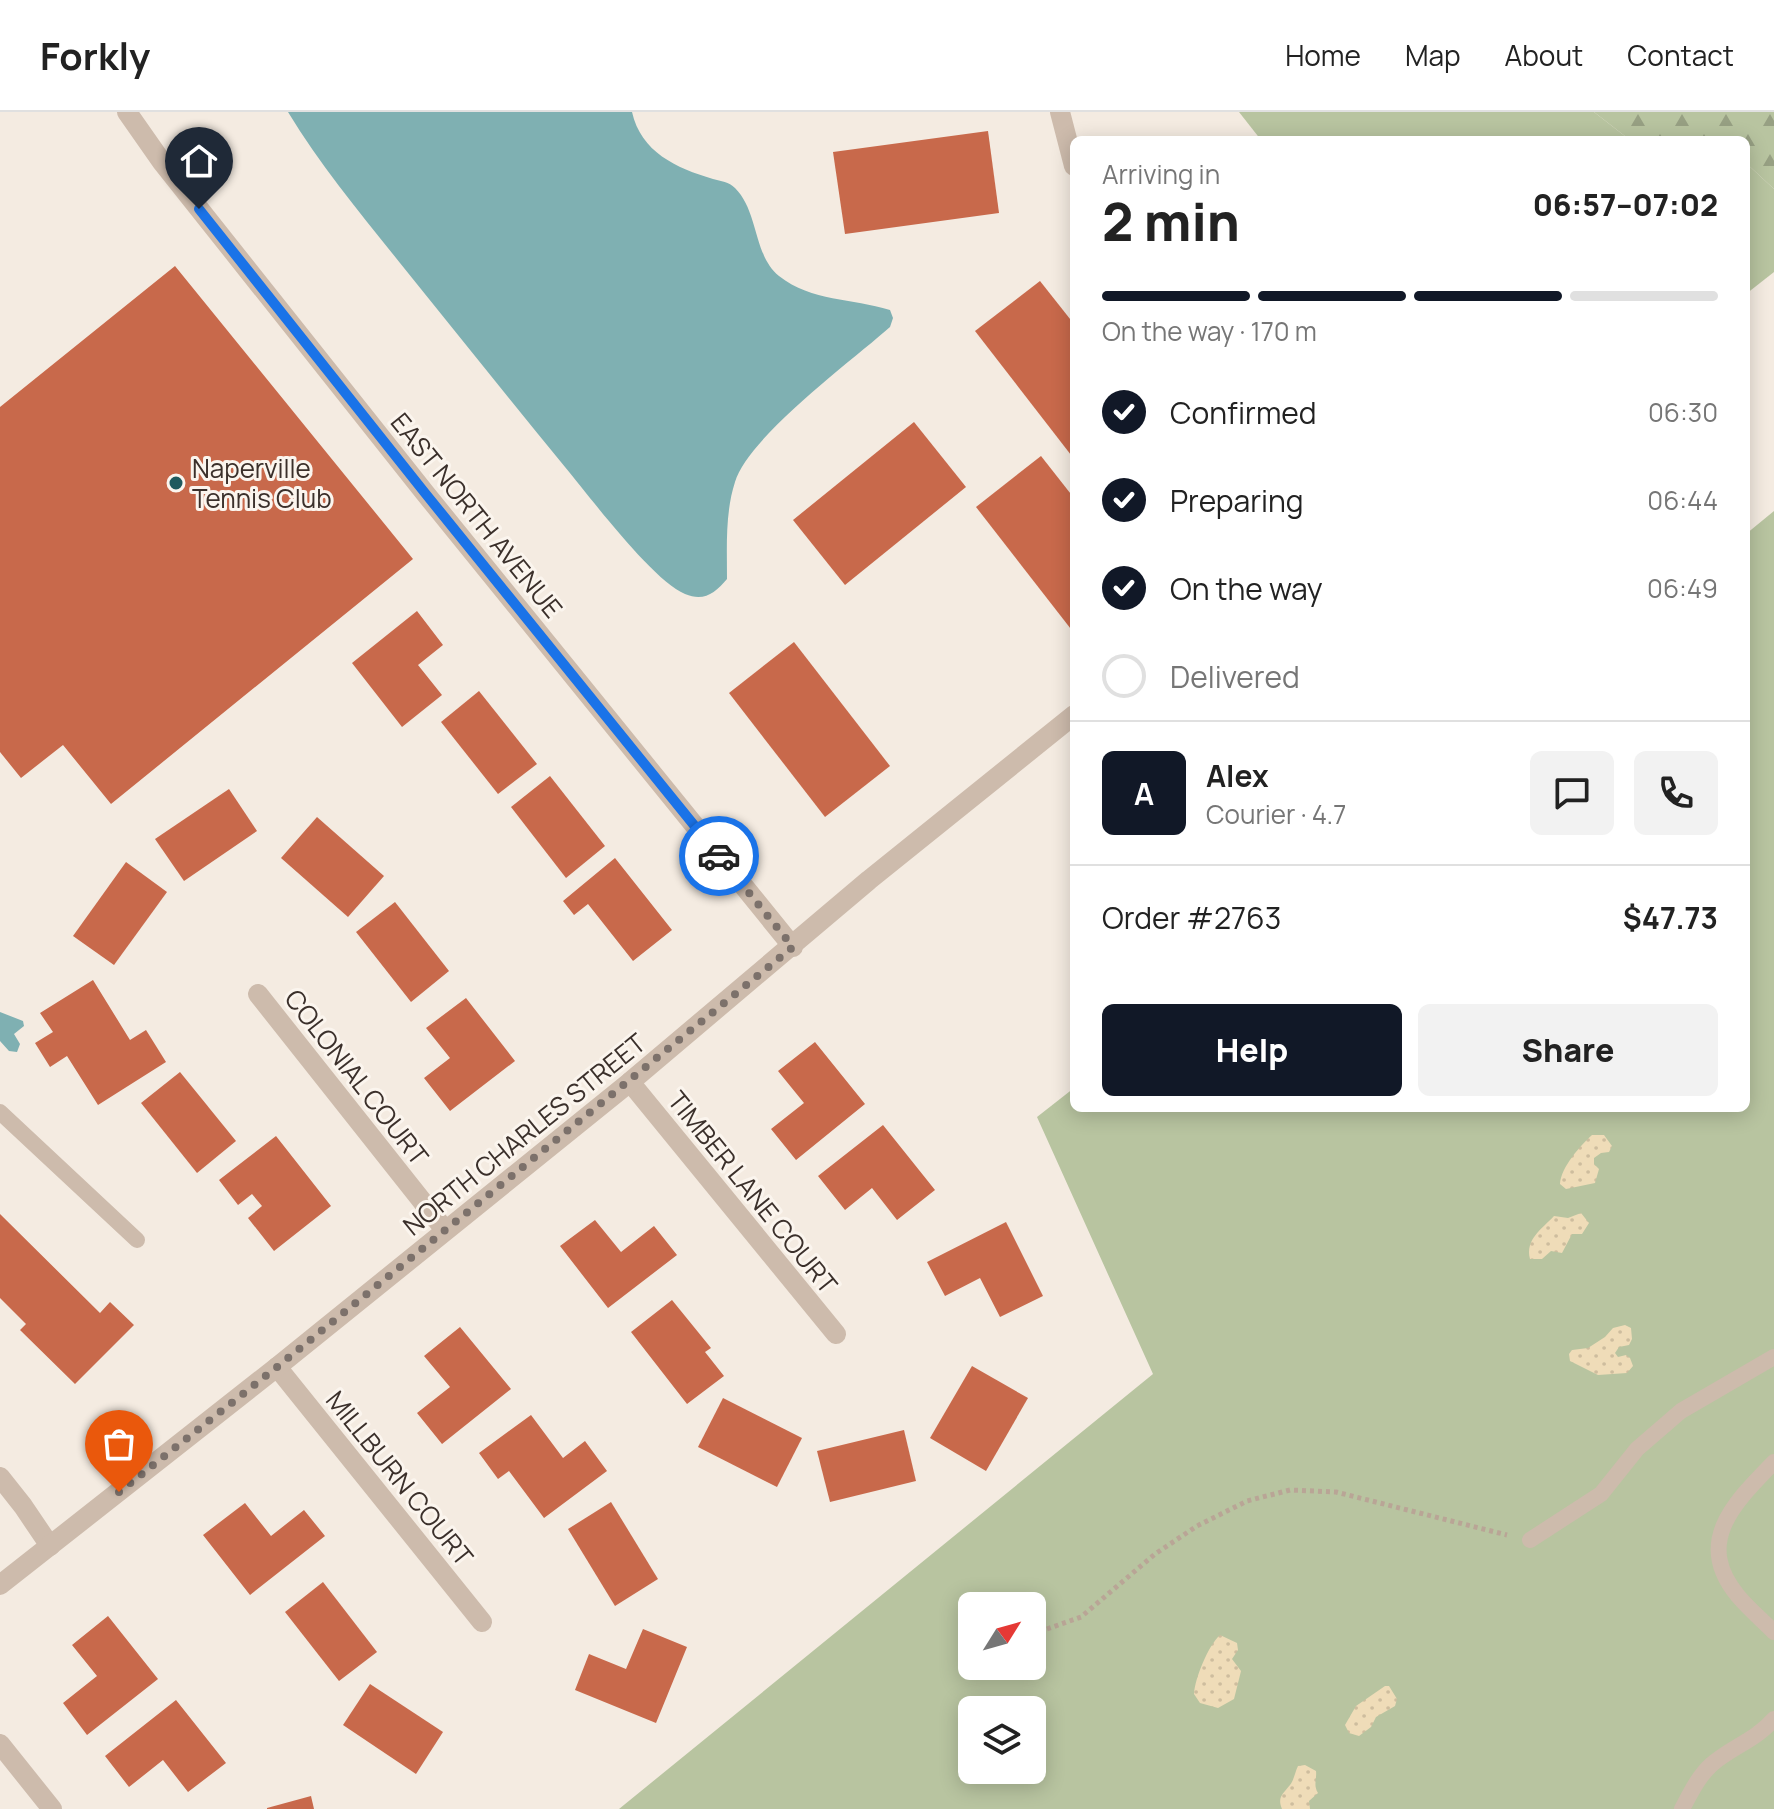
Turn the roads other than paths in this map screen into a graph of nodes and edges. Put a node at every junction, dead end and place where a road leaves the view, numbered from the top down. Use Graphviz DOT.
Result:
graph roads {
  1 [pos="127,112"];
  2 [pos="1060,112"];
  3 [pos="1070,151"];
  4 [pos="1070,718"];
  5 [pos="793,947"];
  6 [pos="258,994"];
  7 [pos="630,1082"];
  8 [pos="0,1112"];
  9 [pos="445,1230"];
  10 [pos="137,1240"];
  11 [pos="836,1334"];
  12 [pos="1774,1357"];
  13 [pos="277,1367"];
  14 [pos="1774,1462"];
  15 [pos="0,1477"];
  16 [pos="1530,1540"];
  17 [pos="50,1546"];
  18 [pos="0,1585"];
  19 [pos="482,1622"];
  20 [pos="1774,1632"];
  21 [pos="1774,1719"];
  22 [pos="0,1744"];
  23 [pos="52,1809"];
  24 [pos="1682,1809"];
  1 -- 5 [label="street, EAST NORTH AVENUE"];
  2 -- 3 [label="street"];
  4 -- 5 [label="street, NORTH CHARLES STREET"];
  5 -- 7 [label="street, NORTH CHARLES STREET"];
  6 -- 9 [label="street, COLONIAL COURT"];
  7 -- 9 [label="street, NORTH CHARLES STREET"];
  7 -- 11 [label="street, TIMBER LANE COURT"];
  8 -- 10 [label="lane"];
  9 -- 13 [label="street, NORTH CHARLES STREET"];
  12 -- 16 [label="lane"];
  13 -- 17 [label="street, NORTH CHARLES STREET"];
  13 -- 19 [label="street, MILLBURN COURT"];
  14 -- 20 [label="lane"];
  15 -- 17 [label="street"];
  17 -- 18 [label="street, NORTH CHARLES STREET"];
  21 -- 24 [label="lane"];
  22 -- 23 [label="street"];
}
